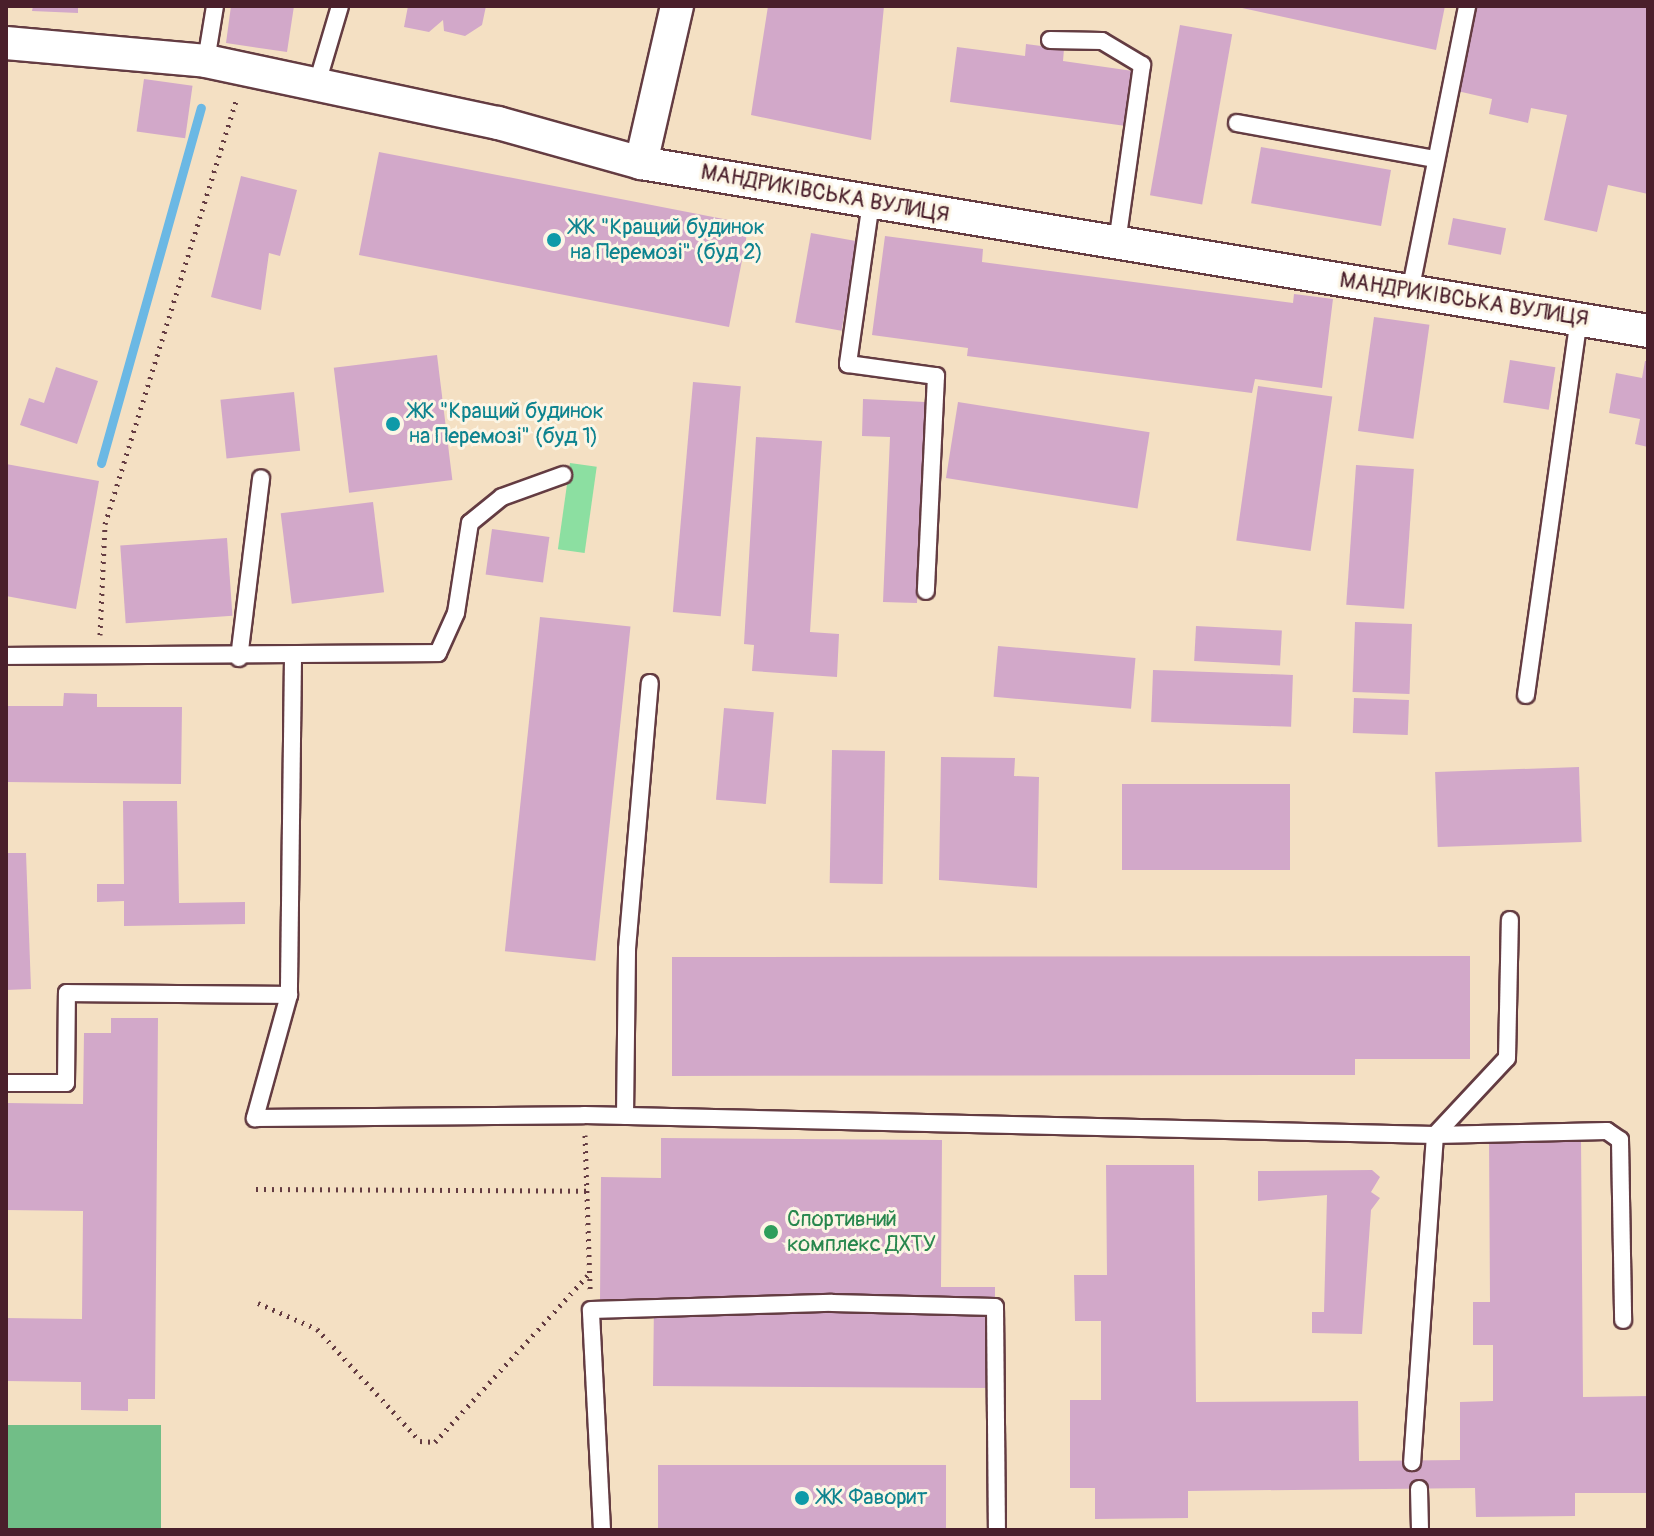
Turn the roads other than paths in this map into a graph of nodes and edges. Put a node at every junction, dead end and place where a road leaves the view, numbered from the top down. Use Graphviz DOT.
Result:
graph roads {
  1 [pos="215,6"];
  2 [pos="340,6"];
  3 [pos="677,6"];
  4 [pos="1467,6"];
  5 [pos="1050,40"];
  6 [pos="6,43"];
  7 [pos="206,61"];
  8 [pos="316,87"];
  9 [pos="1237,123"];
  10 [pos="1436,159"];
  11 [pos="641,163"];
  12 [pos="871,202"];
  13 [pos="1117,243"];
  14 [pos="1410,292"];
  15 [pos="1579,319"];
  16 [pos="1648,331"];
  17 [pos="563,475"];
  18 [pos="261,478"];
  19 [pos="926,591"];
  20 [pos="6,656"];
  21 [pos="239,658"];
  22 [pos="293,658"];
  23 [pos="650,683"];
  24 [pos="1526,695"];
  25 [pos="1510,920"];
  26 [pos="289,995"];
  27 [pos="6,1083"];
  28 [pos="625,1116"];
  29 [pos="1435,1135"];
  30 [pos="1623,1320"];
  31 [pos="1412,1462"];
  32 [pos="1419,1489"];
  33 [pos="602,1530"];
  34 [pos="997,1530"];
  35 [pos="1420,1530"];
  1 -- 7 [label="lane"];
  2 -- 8 [label="lane"];
  3 -- 11 [label="street"];
  4 -- 10 [label="lane"];
  5 -- 13 [label="lane"];
  6 -- 7 [label="street, МАНДРИКІВСЬКА ВУЛИЦЯ"];
  7 -- 8 [label="street, МАНДРИКІВСЬКА ВУЛИЦЯ"];
  8 -- 11 [label="street, МАНДРИКІВСЬКА ВУЛИЦЯ"];
  9 -- 10 [label="lane"];
  10 -- 14 [label="lane"];
  11 -- 12 [label="street, МАНДРИКІВСЬКА ВУЛИЦЯ"];
  12 -- 13 [label="street, МАНДРИКІВСЬКА ВУЛИЦЯ"];
  12 -- 19 [label="lane"];
  13 -- 14 [label="street, МАНДРИКІВСЬКА ВУЛИЦЯ"];
  14 -- 15 [label="street, МАНДРИКІВСЬКА ВУЛИЦЯ"];
  15 -- 16 [label="street, МАНДРИКІВСЬКА ВУЛИЦЯ"];
  15 -- 24 [label="lane"];
  17 -- 22 [label="lane"];
  18 -- 21 [label="lane"];
  20 -- 21 [label="lane"];
  21 -- 22 [label="lane"];
  22 -- 26 [label="lane"];
  23 -- 28 [label="lane"];
  25 -- 29 [label="lane"];
  26 -- 27 [label="lane"];
  26 -- 28 [label="lane"];
  28 -- 29 [label="lane"];
  29 -- 30 [label="lane"];
  29 -- 31 [label="lane"];
  32 -- 35 [label="lane"];
  33 -- 34 [label="lane"];
}
